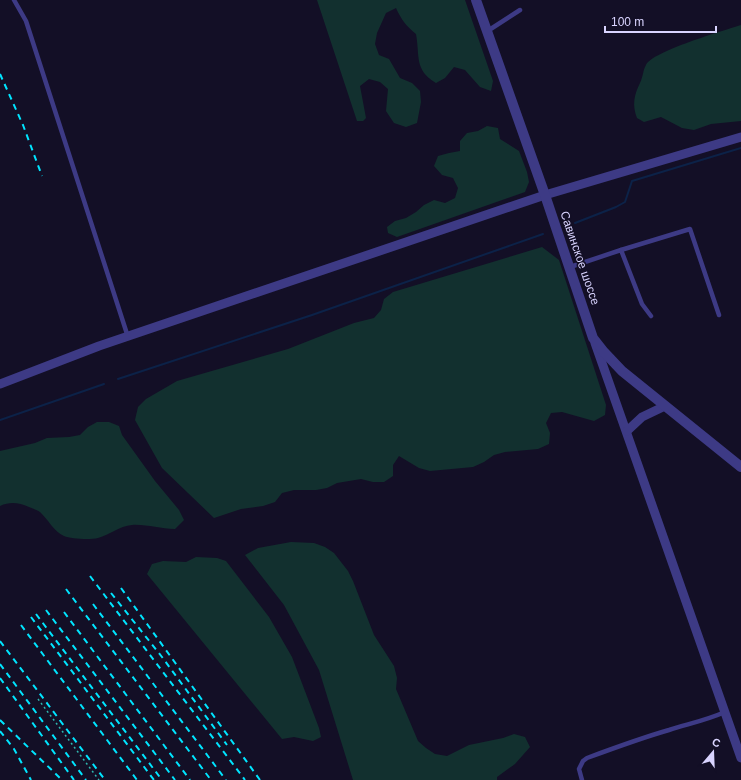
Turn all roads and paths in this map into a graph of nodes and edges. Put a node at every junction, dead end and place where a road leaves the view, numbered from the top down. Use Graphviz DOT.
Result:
graph roads {
  1 [pos="14,0"];
  2 [pos="476,0"];
  3 [pos="520,10"];
  4 [pos="486,32"];
  5 [pos="741,137"];
  6 [pos="545,195"];
  7 [pos="622,250"];
  8 [pos="570,267"];
  9 [pos="719,315"];
  10 [pos="651,316"];
  11 [pos="128,337"];
  12 [pos="593,338"];
  13 [pos="0,384"];
  14 [pos="666,406"];
  15 [pos="627,431"];
  16 [pos="741,467"];
  17 [pos="38,699"];
  18 [pos="725,712"];
  19 [pos="741,758"];
  20 [pos="99,780"];
  21 [pos="582,780"];
  1 -- 11 [label="lane"];
  2 -- 4 [label="street, Савинское шоссе"];
  3 -- 4 [label="lane"];
  4 -- 6 [label="street, Савинское шоссе"];
  5 -- 6 [label="street"];
  6 -- 8 [label="street, Савинское шоссе"];
  6 -- 11 [label="street"];
  7 -- 8 [label="lane"];
  7 -- 9 [label="lane"];
  7 -- 10 [label="lane"];
  8 -- 12 [label="street, Савинское шоссе"];
  11 -- 13 [label="street"];
  12 -- 14 [label="street, Савинское шоссе"];
  12 -- 15 [label="street"];
  14 -- 15 [label="street"];
  14 -- 16 [label="street, Савинское шоссе"];
  15 -- 18 [label="street"];
  17 -- 20 [label="path"];
  18 -- 19 [label="street"];
  18 -- 21 [label="lane"];
}
